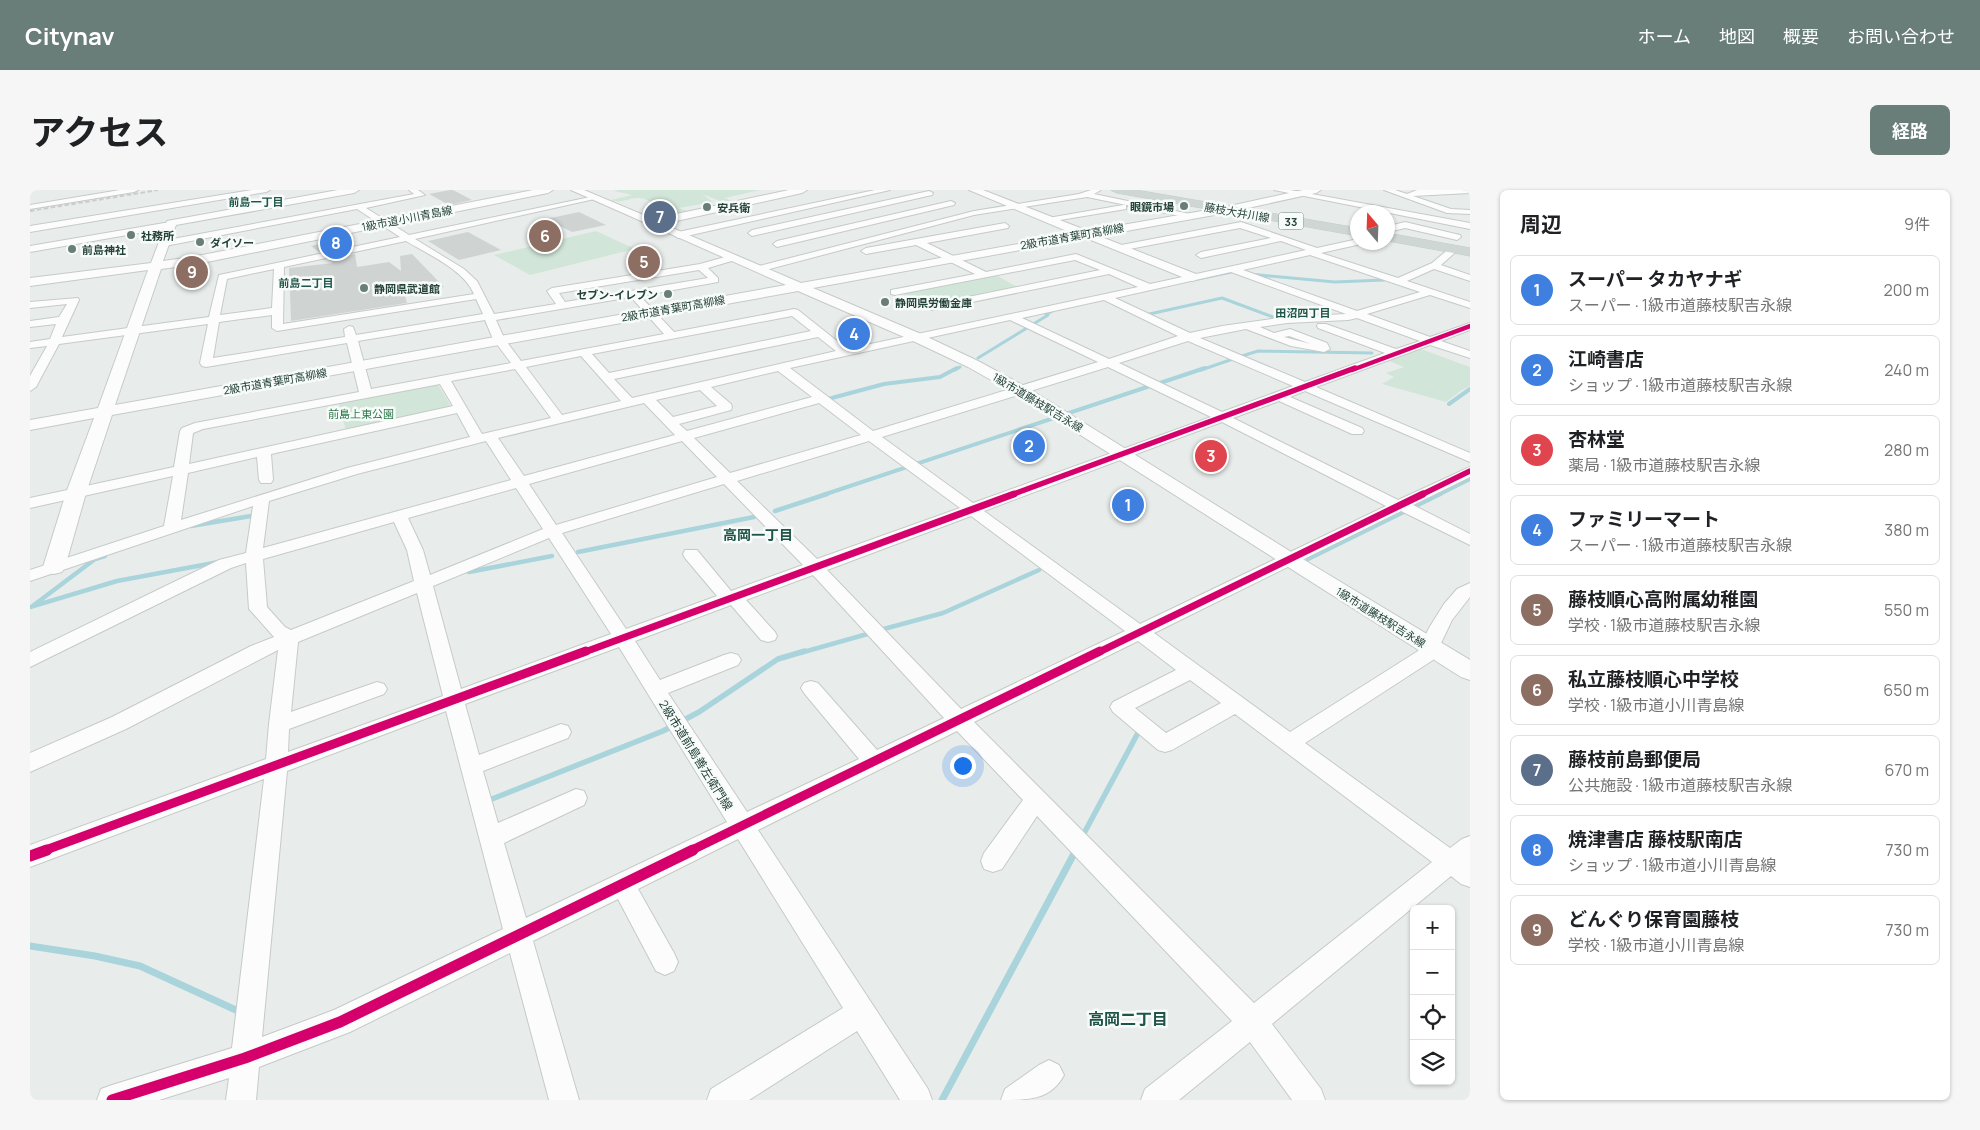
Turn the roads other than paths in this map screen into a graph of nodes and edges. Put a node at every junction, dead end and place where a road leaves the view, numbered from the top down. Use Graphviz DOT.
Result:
graph roads {
  1 [pos="266,190"];
  2 [pos="354,190"];
  3 [pos="412,190"];
  4 [pos="548,190"];
  5 [pos="576,190"];
  6 [pos="802,190"];
  7 [pos="839,190"];
  8 [pos="886,190"];
  9 [pos="974,190"];
  10 [pos="1066,190"];
  11 [pos="1097,190"];
  12 [pos="1118,190"];
  13 [pos="1278,190"];
  14 [pos="1316,190"];
  15 [pos="1388,190"];
  16 [pos="337,192"];
  17 [pos="925,192"];
  18 [pos="137,193"];
  19 [pos="1470,193"];
  20 [pos="1301,194"];
  21 [pos="1086,195"];
  22 [pos="857,196"];
  23 [pos="1405,196"];
  24 [pos="595,198"];
  25 [pos="754,201"];
  26 [pos="951,203"];
  27 [pos="1134,205"];
  28 [pos="150,206"];
  29 [pos="1015,206"];
  30 [pos="30,207"];
  31 [pos="359,207"];
  32 [pos="102,210"];
  33 [pos="1225,210"];
  34 [pos="784,212"];
  35 [pos="1470,212"];
  36 [pos="974,213"];
  37 [pos="1187,216"];
  38 [pos="1048,220"];
  39 [pos="383,223"];
  40 [pos="651,223"];
  41 [pos="171,224"];
  42 [pos="728,224"];
  43 [pos="1470,226"];
  44 [pos="1395,228"];
  45 [pos="30,230"];
  46 [pos="1220,230"];
  47 [pos="1350,231"];
  48 [pos="1470,232"];
  49 [pos="752,233"];
  50 [pos="1084,234"];
  51 [pos="678,235"];
  52 [pos="409,238"];
  53 [pos="1395,238"];
  54 [pos="1281,239"];
  55 [pos="1163,240"];
  56 [pos="285,242"];
  57 [pos="918,242"];
  58 [pos="165,243"];
  59 [pos="1456,243"];
  60 [pos="777,244"];
  61 [pos="1350,244"];
  62 [pos="845,245"];
  63 [pos="1178,246"];
  64 [pos="1119,248"];
  65 [pos="30,249"];
  66 [pos="1314,252"];
  67 [pos="1470,252"];
  68 [pos="805,255"];
  69 [pos="732,258"];
  70 [pos="951,258"];
  71 [pos="306,259"];
  72 [pos="279,265"];
  73 [pos="156,266"];
  74 [pos="1434,266"];
  75 [pos="701,267"];
  76 [pos="758,269"];
  77 [pos="1236,270"];
  78 [pos="1110,271"];
  79 [pos="983,274"];
  80 [pos="1192,277"];
  81 [pos="1470,278"];
  82 [pos="30,282"];
  83 [pos="1397,282"];
  84 [pos="798,286"];
  85 [pos="1148,287"];
  86 [pos="1430,292"];
  87 [pos="633,294"];
  88 [pos="479,296"];
  89 [pos="1470,296"];
  90 [pos="1109,298"];
  91 [pos="1456,301"];
  92 [pos="925,304"];
  93 [pos="1470,305"];
  94 [pos="30,306"];
  95 [pos="562,306"];
  96 [pos="276,311"];
  97 [pos="650,312"];
  98 [pos="1358,315"];
  99 [pos="490,317"];
  100 [pos="1012,317"];
  101 [pos="346,318"];
  102 [pos="214,319"];
  103 [pos="63,320"];
  104 [pos="30,324"];
  105 [pos="977,324"];
  106 [pos="1247,325"];
  107 [pos="1322,326"];
  108 [pos="1470,326"];
  109 [pos="134,330"];
  110 [pos="820,333"];
  111 [pos="672,336"];
  112 [pos="1273,336"];
  113 [pos="916,337"];
  114 [pos="1188,337"];
  115 [pos="499,339"];
  116 [pos="353,340"];
  117 [pos="56,341"];
  118 [pos="1430,341"];
  119 [pos="30,344"];
  120 [pos="584,352"];
  121 [pos="845,353"];
  122 [pos="1395,353"];
  123 [pos="1470,355"];
  124 [pos="1106,362"];
  125 [pos="43,364"];
  126 [pos="518,365"];
  127 [pos="30,366"];
  128 [pos="358,366"];
  129 [pos="780,367"];
  130 [pos="605,377"];
  131 [pos="444,379"];
  132 [pos="703,386"];
  133 [pos="1303,386"];
  134 [pos="30,387"];
  135 [pos="1022,390"];
  136 [pos="366,394"];
  137 [pos="1278,396"];
  138 [pos="822,398"];
  139 [pos="648,399"];
  140 [pos="629,403"];
  141 [pos="461,408"];
  142 [pos="104,411"];
  143 [pos="1222,417"];
  144 [pos="559,420"];
  145 [pos="671,422"];
  146 [pos="30,425"];
  147 [pos="1357,431"];
  148 [pos="870,434"];
  149 [pos="686,437"];
  150 [pos="484,438"];
  151 [pos="264,452"];
  152 [pos="1123,454"];
  153 [pos="1470,458"];
  154 [pos="182,470"];
  155 [pos="1470,471"];
  156 [pos="727,478"];
  157 [pos="266,480"];
  158 [pos="522,482"];
  159 [pos="76,493"];
  160 [pos="262,498"];
  161 [pos="30,503"];
  162 [pos="1405,508"];
  163 [pos="972,509"];
  164 [pos="399,516"];
  165 [pos="172,527"];
  166 [pos="552,531"];
  167 [pos="1470,540"];
  168 [pos="691,554"];
  169 [pos="254,556"];
  170 [pos="1289,560"];
  171 [pos="54,567"];
  172 [pos="815,567"];
  173 [pos="30,576"];
  174 [pos="423,585"];
  175 [pos="1470,588"];
  176 [pos="731,598"];
  177 [pos="1138,633"];
  178 [pos="768,636"];
  179 [pos="289,638"];
  180 [pos="623,638"];
  181 [pos="1428,647"];
  182 [pos="30,660"];
  183 [pos="731,660"];
  184 [pos="1190,671"];
  185 [pos="1470,671"];
  186 [pos="811,688"];
  187 [pos="377,689"];
  188 [pos="656,690"];
  189 [pos="454,700"];
  190 [pos="1236,704"];
  191 [pos="960,720"];
  192 [pos="279,724"];
  193 [pos="561,732"];
  194 [pos="1289,743"];
  195 [pos="874,762"];
  196 [pos="30,763"];
  197 [pos="277,764"];
  198 [pos="471,766"];
  199 [pos="576,798"];
  200 [pos="1036,799"];
  201 [pos="742,827"];
  202 [pos="490,838"];
  203 [pos="30,856"];
  204 [pos="993,861"];
  205 [pos="1464,861"];
  206 [pos="623,884"];
  207 [pos="517,936"];
  208 [pos="665,962"];
  209 [pos="861,1013"];
  210 [pos="1253,1022"];
  211 [pos="246,1058"];
  212 [pos="1049,1074"];
  213 [pos="112,1100"];
  214 [pos="241,1100"];
  215 [pos="564,1100"];
  216 [pos="722,1100"];
  217 [pos="917,1100"];
  218 [pos="1016,1100"];
  219 [pos="1156,1100"];
  220 [pos="1310,1100"];
  1 -- 28 [label="street"];
  2 -- 16 [label="street"];
  3 -- 31 [label="street"];
  4 -- 39 [label="street, 1級市道小川青島線"];
  5 -- 24 [label="street, 1級市道藤枝駅吉永線"];
  6 -- 25 [label="street"];
  7 -- 22 [label="street"];
  8 -- 22 [label="street"];
  9 -- 29 [label="street"];
  10 -- 21 [label="street"];
  11 -- 21 [label="street"];
  12 -- 33 [label="main road, 藤枝大井川線 / 33"];
  13 -- 20 [label="street"];
  14 -- 20 [label="street, 2級市道青葉町高柳線"];
  15 -- 23 [label="street"];
  16 -- 31 [label="street"];
  16 -- 41 [label="street"];
  17 -- 26 [label="street"];
  17 -- 49 [label="street"];
  18 -- 30 [label="street"];
  18 -- 32 [label="street"];
  19 -- 23 [label="street"];
  20 -- 33 [label="street, 2級市道青葉町高柳線"];
  20 -- 43 [label="street"];
  21 -- 27 [label="street"];
  21 -- 29 [label="street"];
  22 -- 34 [label="street"];
  23 -- 35 [label="street"];
  24 -- 40 [label="street, 1級市道藤枝駅吉永線"];
  24 -- 52 [label="street"];
  25 -- 34 [label="street"];
  25 -- 40 [label="street"];
  26 -- 36 [label="street"];
  26 -- 60 [label="street"];
  27 -- 37 [label="street"];
  27 -- 38 [label="street"];
  28 -- 32 [label="street"];
  28 -- 41 [label="street"];
  29 -- 36 [label="street"];
  29 -- 38 [label="street"];
  31 -- 39 [label="street"];
  31 -- 58 [label="street"];
  32 -- 45 [label="street"];
  33 -- 37 [label="street, 2級市道青葉町高柳線"];
  33 -- 47 [label="main road, 藤枝大井川線 / 33"];
  34 -- 42 [label="street"];
  36 -- 57 [label="street"];
  36 -- 62 [label="street"];
  37 -- 46 [label="street"];
  37 -- 50 [label="street, 2級市道青葉町高柳線"];
  38 -- 50 [label="street"];
  39 -- 52 [label="street"];
  39 -- 56 [label="street, 1級市道小川青島線"];
  40 -- 51 [label="street, 1級市道藤枝駅吉永線"];
  41 -- 58 [label="street"];
  41 -- 65 [label="street"];
  42 -- 49 [label="street"];
  42 -- 51 [label="street"];
  44 -- 59 [label="street"];
  46 -- 54 [label="street"];
  46 -- 55 [label="street"];
  48 -- 59 [label="street"];
  49 -- 60 [label="street"];
  50 -- 64 [label="street"];
  50 -- 70 [label="street, 2級市道青葉町高柳線"];
  51 -- 69 [label="street, 1級市道藤枝駅吉永線"];
  52 -- 71 [label="street"];
  52 -- 88 [label="street"];
  53 -- 59 [label="main road"];
  54 -- 66 [label="street"];
  54 -- 77 [label="street"];
  55 -- 63 [label="street"];
  55 -- 64 [label="street"];
  56 -- 71 [label="street"];
  56 -- 73 [label="street, 1級市道小川青島線"];
  57 -- 62 [label="street"];
  57 -- 70 [label="street"];
  58 -- 73 [label="street"];
  59 -- 67 [label="main road"];
  59 -- 74 [label="street"];
  60 -- 68 [label="street"];
  61 -- 66 [label="street"];
  62 -- 68 [label="street"];
  64 -- 80 [label="street"];
  66 -- 77 [label="street"];
  66 -- 83 [label="street"];
  68 -- 76 [label="street"];
  69 -- 75 [label="street"];
  69 -- 76 [label="street, 1級市道藤枝駅吉永線"];
  70 -- 79 [label="street"];
  70 -- 84 [label="street, 2級市道青葉町高柳線"];
  71 -- 72 [label="street"];
  72 -- 96 [label="street"];
  72 -- 102 [label="street"];
  73 -- 82 [label="street, 1級市道小川青島線"];
  73 -- 109 [label="street"];
  74 -- 81 [label="street"];
  74 -- 83 [label="street"];
  75 -- 87 [label="street"];
  75 -- 95 [label="street"];
  76 -- 84 [label="street, 1級市道藤枝駅吉永線"];
  77 -- 80 [label="street"];
  77 -- 98 [label="street"];
  78 -- 79 [label="street"];
  78 -- 85 [label="street"];
  78 -- 92 [label="street"];
  79 -- 92 [label="street"];
  80 -- 85 [label="street"];
  83 -- 86 [label="street"];
  84 -- 97 [label="street, 2級市道青葉町高柳線"];
  84 -- 113 [label="street, 1級市道藤枝駅吉永線"];
  85 -- 90 [label="street"];
  86 -- 91 [label="street"];
  86 -- 98 [label="street"];
  87 -- 95 [label="street"];
  87 -- 97 [label="street"];
  88 -- 99 [label="street"];
  88 -- 101 [label="street"];
  89 -- 91 [label="street"];
  90 -- 100 [label="street"];
  90 -- 114 [label="street"];
  91 -- 93 [label="street"];
  92 -- 105 [label="street"];
  94 -- 103 [label="street"];
  95 -- 99 [label="street"];
  96 -- 101 [label="street"];
  96 -- 102 [label="street"];
  97 -- 111 [label="street"];
  97 -- 115 [label="street, 2級市道青葉町高柳線"];
  98 -- 106 [label="street"];
  98 -- 118 [label="street"];
  99 -- 115 [label="street"];
  99 -- 116 [label="street"];
  100 -- 105 [label="street"];
  100 -- 124 [label="street"];
  101 -- 116 [label="street"];
  102 -- 109 [label="street"];
  102 -- 116 [label="street"];
  103 -- 104 [label="street"];
  103 -- 117 [label="street"];
  105 -- 113 [label="street"];
  106 -- 112 [label="street"];
  106 -- 114 [label="street"];
  107 -- 122 [label="street"];
  108 -- 118 [label="street"];
  109 -- 117 [label="street"];
  109 -- 142 [label="street"];
  110 -- 111 [label="street"];
  110 -- 121 [label="street"];
  110 -- 130 [label="street"];
  111 -- 120 [label="street"];
  113 -- 121 [label="street"];
  113 -- 135 [label="street, 1級市道藤枝駅吉永線"];
  114 -- 124 [label="street"];
  114 -- 133 [label="street"];
  115 -- 126 [label="street"];
  115 -- 128 [label="street, 2級市道青葉町高柳線"];
  116 -- 128 [label="street"];
  117 -- 119 [label="street"];
  117 -- 125 [label="street"];
  118 -- 122 [label="street"];
  118 -- 123 [label="street"];
  120 -- 126 [label="street"];
  120 -- 130 [label="street"];
  121 -- 129 [label="street"];
  122 -- 133 [label="street"];
  124 -- 135 [label="street"];
  124 -- 143 [label="street"];
  125 -- 127 [label="street"];
  125 -- 134 [label="street"];
  126 -- 131 [label="street"];
  126 -- 144 [label="street"];
  128 -- 136 [label="street"];
  128 -- 142 [label="street, 2級市道青葉町高柳線"];
  129 -- 132 [label="street"];
  129 -- 138 [label="street"];
  130 -- 140 [label="street"];
  131 -- 136 [label="street"];
  131 -- 141 [label="street, 2級市道前島善左衛門線"];
  132 -- 139 [label="street"];
  132 -- 145 [label="street"];
  133 -- 137 [label="street"];
  133 -- 153 [label="street"];
  135 -- 148 [label="street"];
  135 -- 152 [label="street, 1級市道藤枝駅吉永線"];
  136 -- 154 [label="street"];
  137 -- 143 [label="street"];
  137 -- 147 [label="street"];
  138 -- 148 [label="street"];
  138 -- 149 [label="street"];
  139 -- 140 [label="street"];
  139 -- 145 [label="street"];
  140 -- 144 [label="street"];
  141 -- 150 [label="street, 2級市道前島善左衛門線"];
  141 -- 151 [label="street"];
  142 -- 146 [label="street, 2級市道青葉町高柳線"];
  142 -- 159 [label="street"];
  143 -- 152 [label="street"];
  143 -- 162 [label="street"];
  144 -- 150 [label="street"];
  145 -- 149 [label="street"];
  148 -- 156 [label="street"];
  148 -- 163 [label="street"];
  149 -- 156 [label="street"];
  149 -- 158 [label="street"];
  150 -- 158 [label="street, 2級市道前島善左衛門線"];
  150 -- 160 [label="street"];
  151 -- 154 [label="street"];
  151 -- 157 [label="street"];
  152 -- 163 [label="street"];
  152 -- 170 [label="street, 1級市道藤枝駅吉永線"];
  154 -- 159 [label="street"];
  154 -- 165 [label="street"];
  155 -- 162 [label="street"];
  156 -- 166 [label="street"];
  156 -- 172 [label="street"];
  158 -- 164 [label="street"];
  158 -- 166 [label="street, 2級市道前島善左衛門線"];
  159 -- 161 [label="street"];
  159 -- 171 [label="street"];
  160 -- 165 [label="street"];
  160 -- 169 [label="street"];
  162 -- 167 [label="street"];
  162 -- 170 [label="street"];
  163 -- 172 [label="street"];
  163 -- 177 [label="street"];
  164 -- 169 [label="street"];
  164 -- 174 [label="street"];
  165 -- 171 [label="street"];
  166 -- 174 [label="street"];
  166 -- 180 [label="street, 2級市道前島善左衛門線"];
  168 -- 176 [label="street"];
  169 -- 179 [label="street"];
  169 -- 182 [label="street"];
  170 -- 177 [label="street"];
  170 -- 181 [label="street, 1級市道藤枝駅吉永線"];
  171 -- 173 [label="street"];
  172 -- 176 [label="street"];
  172 -- 191 [label="street"];
  174 -- 179 [label="street"];
  174 -- 189 [label="street"];
  175 -- 181 [label="street"];
  176 -- 178 [label="street"];
  176 -- 180 [label="street"];
  177 -- 184 [label="street"];
  177 -- 191 [label="street"];
  179 -- 192 [label="street"];
  179 -- 196 [label="street"];
  180 -- 188 [label="street, 2級市道前島善左衛門線"];
  180 -- 189 [label="street"];
  181 -- 185 [label="street, 1級市道藤枝駅吉永線"];
  181 -- 194 [label="street"];
  183 -- 188 [label="street"];
  184 -- 190 [label="street"];
  184 -- 190 [label="street"];
  186 -- 195 [label="street"];
  187 -- 192 [label="street"];
  188 -- 201 [label="street, 2級市道前島善左衛門線"];
  189 -- 197 [label="street"];
  189 -- 198 [label="street"];
  190 -- 194 [label="street"];
  191 -- 195 [label="street"];
  191 -- 200 [label="street"];
  192 -- 197 [label="street"];
  193 -- 198 [label="street"];
  194 -- 205 [label="street"];
  195 -- 201 [label="street"];
  197 -- 203 [label="street"];
  197 -- 211 [label="street"];
  198 -- 202 [label="street"];
  199 -- 202 [label="street"];
  200 -- 204 [label="street"];
  200 -- 210 [label="street"];
  201 -- 206 [label="street"];
  201 -- 209 [label="street, 2級市道前島善左衛門線"];
  202 -- 207 [label="street"];
  205 -- 210 [label="street"];
  206 -- 207 [label="street"];
  206 -- 208 [label="street"];
  207 -- 211 [label="street"];
  207 -- 215 [label="street"];
  209 -- 216 [label="street"];
  209 -- 217 [label="street, 2級市道前島善左衛門線"];
  210 -- 219 [label="street"];
  210 -- 220 [label="street"];
  211 -- 213 [label="street"];
  211 -- 214 [label="street"];
  212 -- 218 [label="street"];
}
